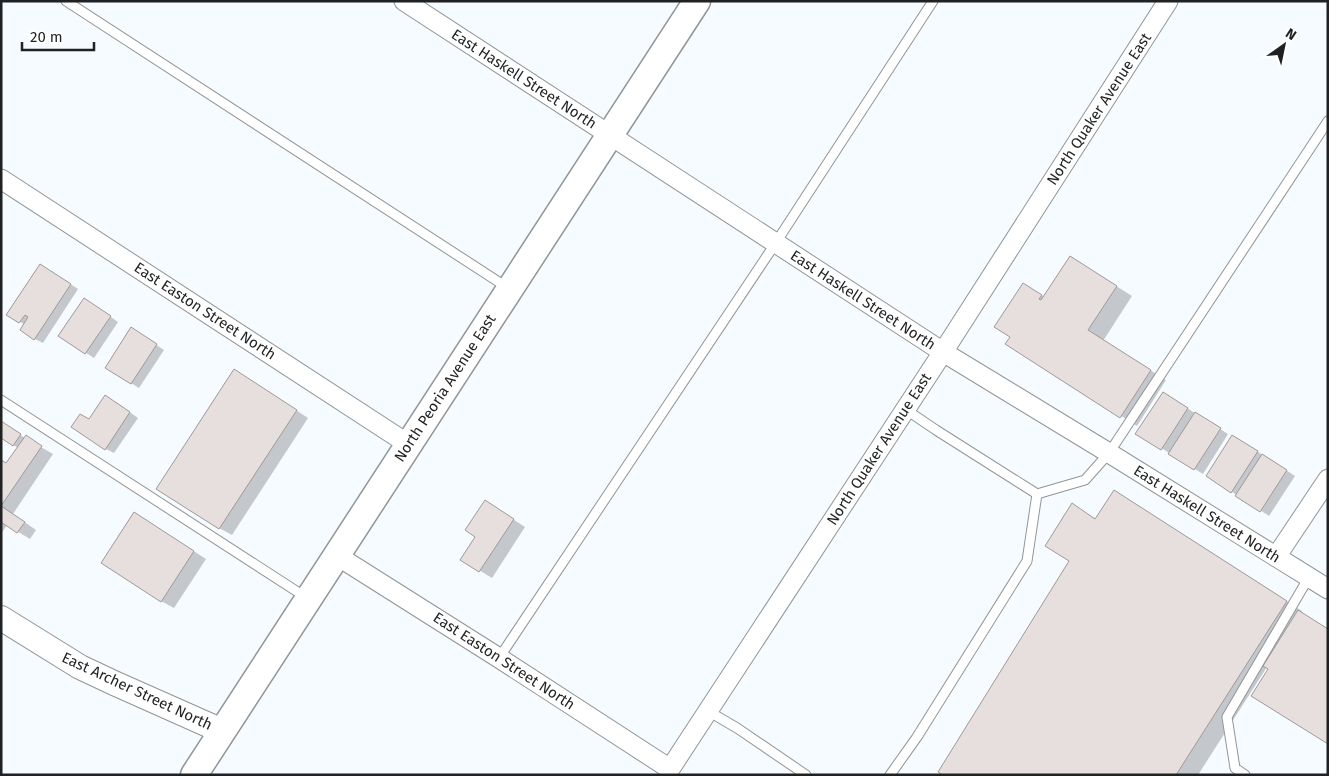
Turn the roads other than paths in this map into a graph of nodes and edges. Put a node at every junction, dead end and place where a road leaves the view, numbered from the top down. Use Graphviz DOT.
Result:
graph roads {
  1 [pos="66,1"];
  2 [pos="404,1"];
  3 [pos="697,1"];
  4 [pos="933,1"];
  5 [pos="1168,1"];
  6 [pos="1328,122"];
  7 [pos="610,135"];
  8 [pos="1,179"];
  9 [pos="775,244"];
  10 [pos="509,289"];
  11 [pos="943,352"];
  12 [pos="1,400"];
  13 [pos="905,409"];
  14 [pos="408,444"];
  15 [pos="1110,453"];
  16 [pos="1328,479"];
  17 [pos="1038,494"];
  18 [pos="336,555"];
  19 [pos="1276,557"];
  20 [pos="1308,577"];
  21 [pos="1328,589"];
  22 [pos="307,598"];
  23 [pos="1,618"];
  24 [pos="500,658"];
  25 [pos="708,711"];
  26 [pos="222,730"];
  27 [pos="670,769"];
  28 [pos="194,775"];
  29 [pos="806,775"];
  30 [pos="890,775"];
  31 [pos="1245,775"];
  1 -- 10 [label="lane"];
  2 -- 7 [label="street, East Haskell Street North"];
  3 -- 7 [label="main road, North Peoria Avenue East"];
  4 -- 9 [label="lane"];
  5 -- 11 [label="street, North Quaker Avenue East"];
  6 -- 15 [label="lane"];
  7 -- 9 [label="street, East Haskell Street North"];
  7 -- 10 [label="main road, North Peoria Avenue East"];
  8 -- 14 [label="street, East Easton Street North"];
  9 -- 11 [label="street, East Haskell Street North"];
  9 -- 24 [label="lane"];
  10 -- 14 [label="main road, North Peoria Avenue East"];
  11 -- 13 [label="street, North Quaker Avenue East"];
  11 -- 15 [label="street, East Haskell Street North"];
  12 -- 22 [label="lane"];
  13 -- 17 [label="lane"];
  13 -- 25 [label="street, North Quaker Avenue East"];
  14 -- 18 [label="main road, North Peoria Avenue East"];
  15 -- 17 [label="lane"];
  15 -- 19 [label="street, East Haskell Street North"];
  16 -- 19 [label="street"];
  17 -- 30 [label="lane"];
  18 -- 22 [label="main road, North Peoria Avenue East"];
  18 -- 24 [label="street, East Easton Street North"];
  19 -- 20 [label="street, East Haskell Street North"];
  20 -- 21 [label="street, East Haskell Street North"];
  20 -- 31 [label="lane"];
  22 -- 26 [label="main road, North Peoria Avenue East"];
  23 -- 26 [label="street, East Archer Street North"];
  24 -- 27 [label="street, East Easton Street North"];
  25 -- 27 [label="street, North Quaker Avenue East"];
  25 -- 29 [label="lane"];
  26 -- 28 [label="main road, North Peoria Avenue East"];
}
